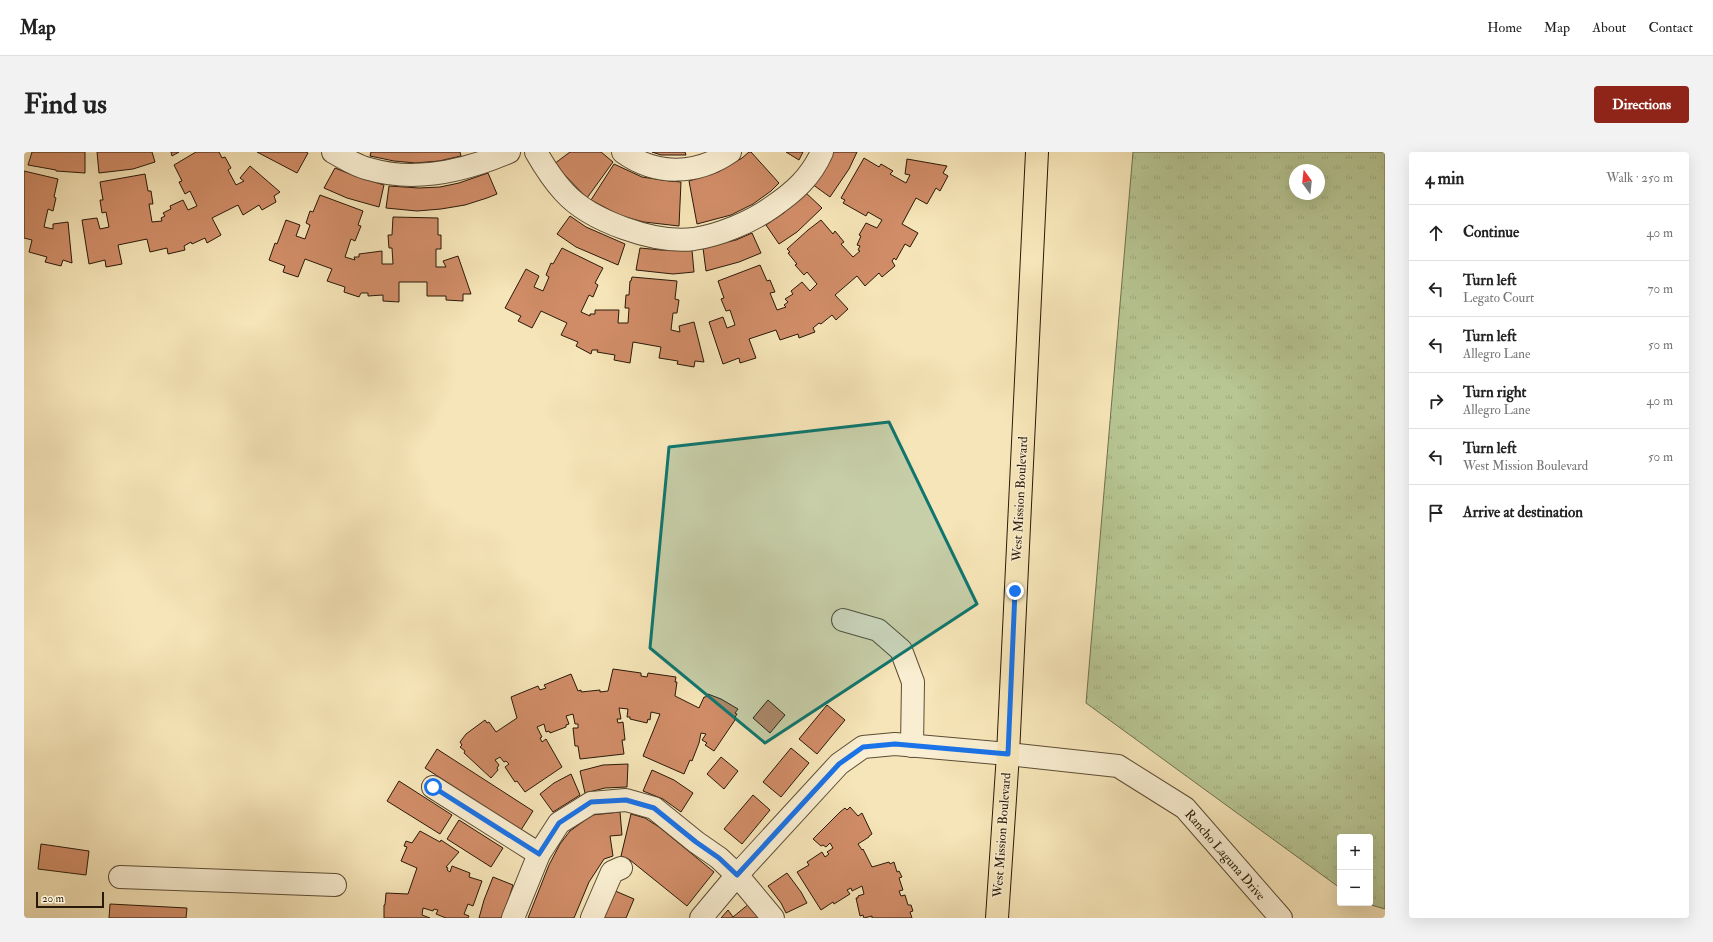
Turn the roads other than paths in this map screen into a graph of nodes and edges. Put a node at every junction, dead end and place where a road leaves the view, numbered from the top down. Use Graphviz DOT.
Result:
graph roads {
  1 [pos="333,152"];
  2 [pos="509,152"];
  3 [pos="536,152"];
  4 [pos="623,152"];
  5 [pos="730,152"];
  6 [pos="822,152"];
  7 [pos="1037,152"];
  8 [pos="843,620"];
  9 [pos="912,746"];
  10 [pos="1008,754"];
  11 [pos="433,787"];
  12 [pos="539,854"];
  13 [pos="621,868"];
  14 [pos="737,875"];
  15 [pos="120,876"];
  16 [pos="336,885"];
  17 [pos="513,918"];
  18 [pos="592,918"];
  19 [pos="701,918"];
  20 [pos="773,918"];
  21 [pos="997,918"];
  22 [pos="1281,918"];
  1 -- 2 [label="street"];
  3 -- 6 [label="street"];
  4 -- 5 [label="street"];
  7 -- 10 [label="main road, West Mission Boulevard"];
  8 -- 9 [label="street"];
  9 -- 10 [label="street, Rancho Laguna Drive"];
  9 -- 14 [label="street, Rancho Laguna Drive"];
  10 -- 21 [label="main road, West Mission Boulevard"];
  10 -- 22 [label="street, Rancho Laguna Drive"];
  11 -- 12 [label="street"];
  12 -- 14 [label="street"];
  12 -- 17 [label="street"];
  13 -- 18 [label="street"];
  14 -- 19 [label="street, Rancho Laguna Drive"];
  14 -- 20 [label="street"];
  15 -- 16 [label="street"];
}
